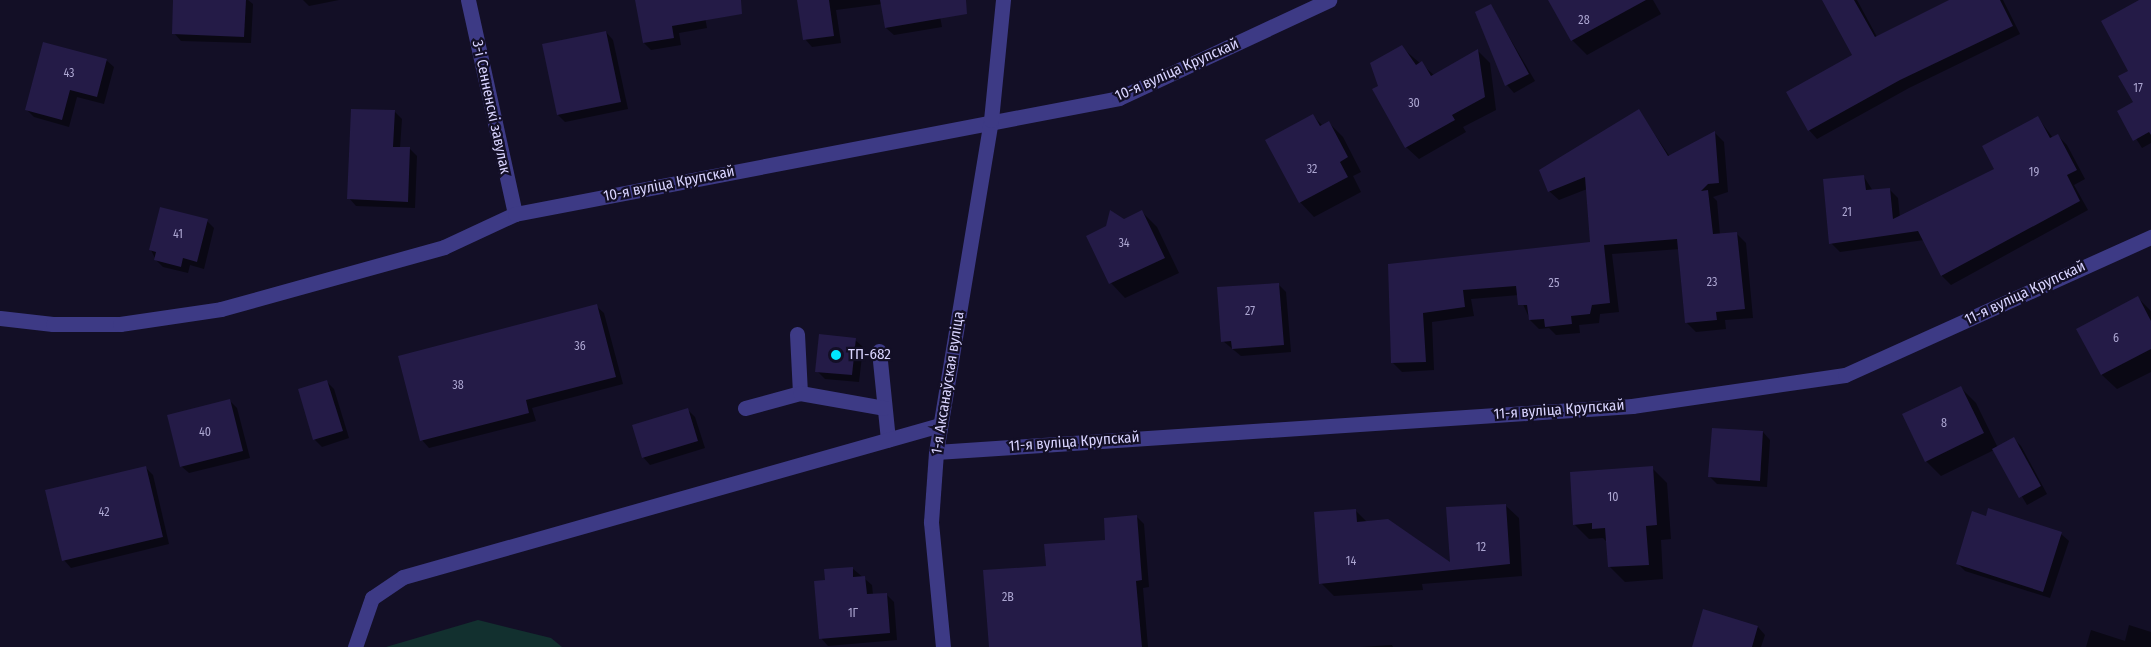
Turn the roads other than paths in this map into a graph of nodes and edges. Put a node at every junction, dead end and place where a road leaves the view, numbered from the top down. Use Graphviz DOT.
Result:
graph roads {
  1 [pos="468,0"];
  2 [pos="1003,0"];
  3 [pos="1329,0"];
  4 [pos="991,120"];
  5 [pos="515,214"];
  6 [pos="2151,237"];
  7 [pos="0,318"];
  8 [pos="797,334"];
  9 [pos="879,351"];
  10 [pos="800,393"];
  11 [pos="745,408"];
  12 [pos="884,408"];
  13 [pos="940,425"];
  14 [pos="888,440"];
  15 [pos="936,453"];
  16 [pos="355,647"];
  17 [pos="943,647"];
  1 -- 5 [label="street, 3-і Сенненскі завулак"];
  2 -- 4 [label="street, 1-я Аксанаўская вуліца"];
  3 -- 4 [label="street, 10-я вуліца Крупскай"];
  4 -- 5 [label="street, 10-я вуліца Крупскай"];
  4 -- 13 [label="street, 1-я Аксанаўская вуліца"];
  5 -- 7 [label="street, 10-я вуліца Крупскай"];
  6 -- 15 [label="street, 11-я вуліца Крупскай"];
  8 -- 10 [label="street"];
  9 -- 12 [label="street"];
  10 -- 11 [label="street"];
  10 -- 12 [label="street"];
  12 -- 14 [label="street"];
  13 -- 14 [label="street"];
  13 -- 15 [label="street, 1-я Аксанаўская вуліца"];
  14 -- 16 [label="street"];
  15 -- 17 [label="street, 1-я Аксанаўская вуліца"];
}
